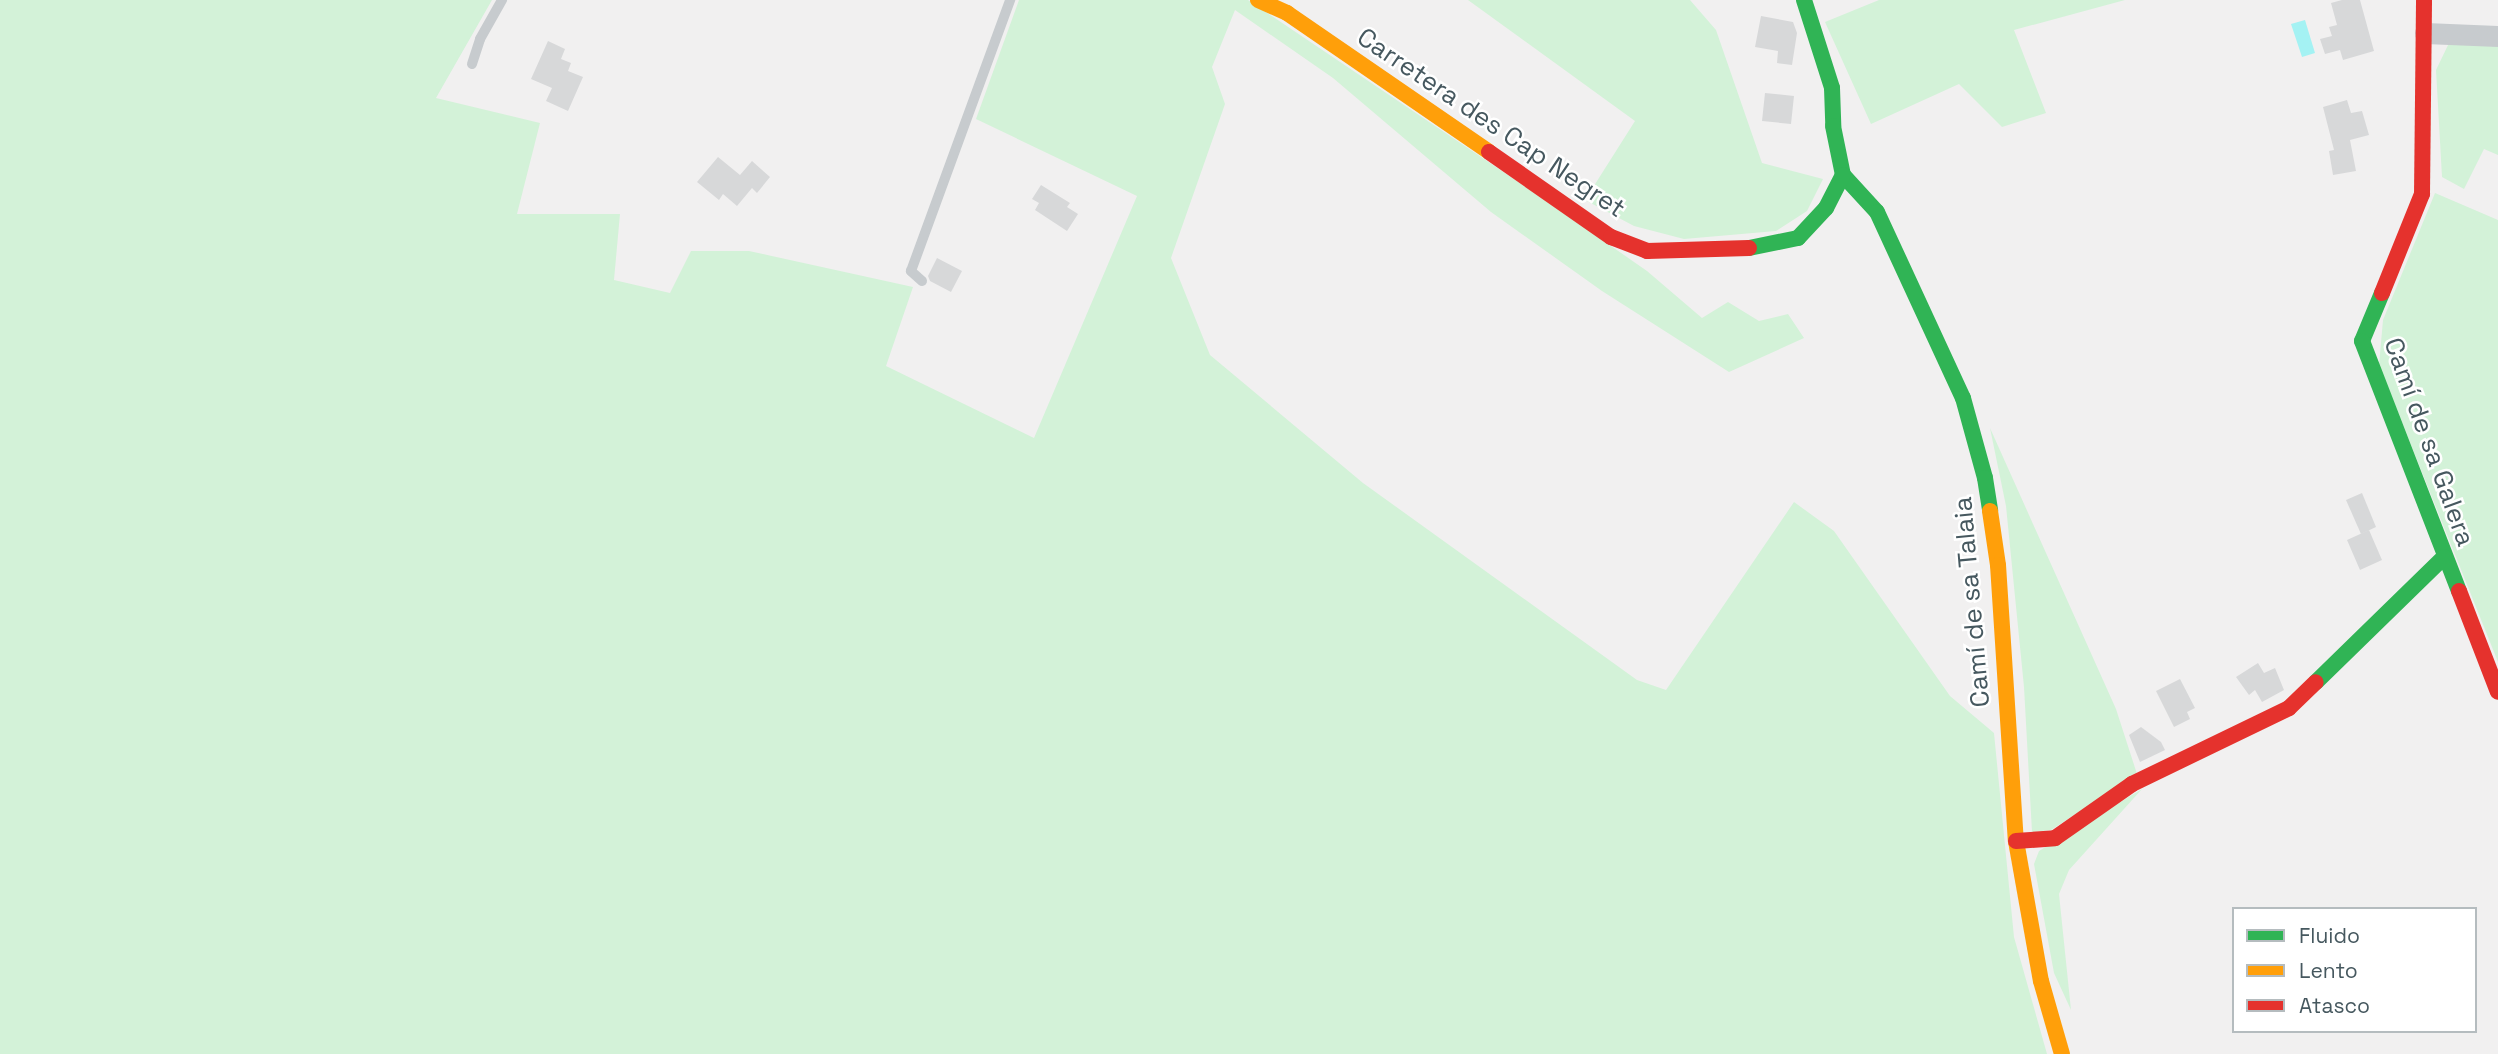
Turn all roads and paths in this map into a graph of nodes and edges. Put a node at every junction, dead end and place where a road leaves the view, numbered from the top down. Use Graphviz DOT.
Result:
graph roads {
  1 [pos="502,0"];
  2 [pos="1010,0"];
  3 [pos="1258,0"];
  4 [pos="1804,0"];
  5 [pos="2424,0"];
  6 [pos="2425,33"];
  7 [pos="2498,36"];
  8 [pos="472,64"];
  9 [pos="1843,175"];
  10 [pos="922,281"];
  11 [pos="2444,557"];
  12 [pos="2498,692"];
  13 [pos="2016,841"];
  14 [pos="2062,1054"];
  1 -- 8 [label="lane"];
  2 -- 10 [label="lane"];
  3 -- 9 [label="street, Carretera des Cap Negret"];
  4 -- 9 [label="street"];
  5 -- 6 [label="street, Camí de sa Galera"];
  6 -- 7 [label="street"];
  6 -- 11 [label="street, Camí de sa Galera"];
  9 -- 13 [label="street, Camí de sa Talaia"];
  11 -- 12 [label="street, Camí de sa Galera"];
  11 -- 13 [label="street"];
  13 -- 14 [label="street, Camí de sa Talaia"];
}
